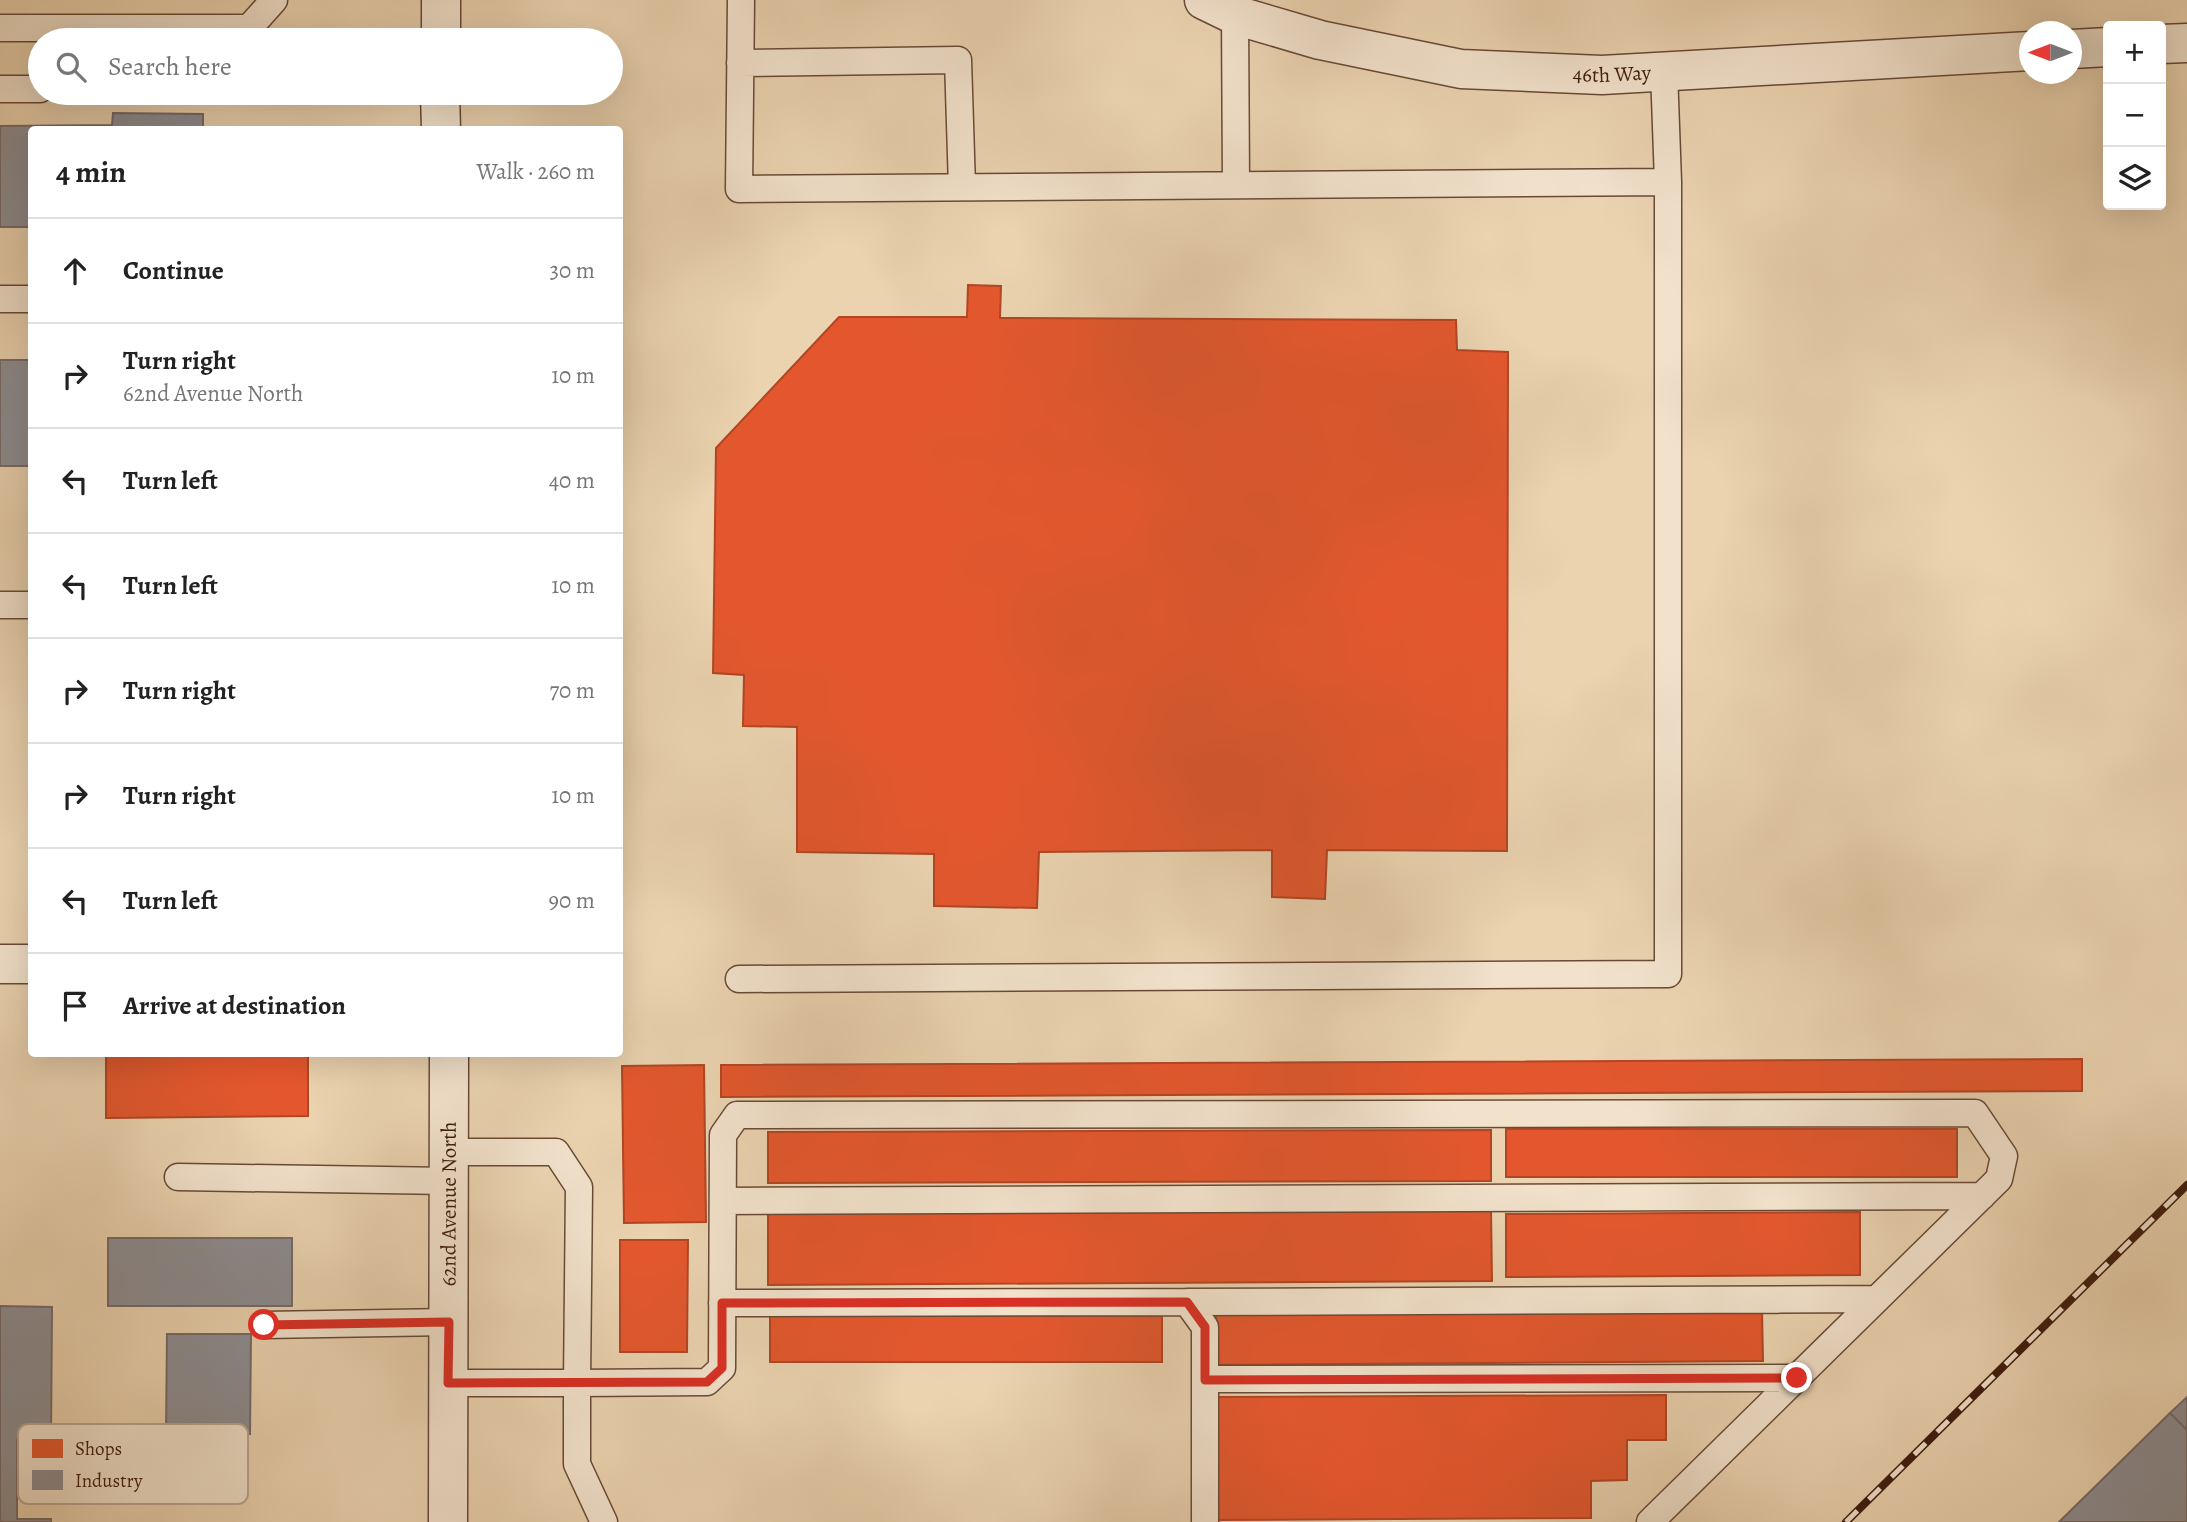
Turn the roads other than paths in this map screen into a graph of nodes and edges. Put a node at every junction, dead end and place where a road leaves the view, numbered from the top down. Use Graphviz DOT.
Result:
graph roads {
  1 [pos="274,0"];
  2 [pos="441,0"];
  3 [pos="741,0"];
  4 [pos="1219,8"];
  5 [pos="0,28"];
  6 [pos="440,28"];
  7 [pos="2187,43"];
  8 [pos="2166,44"];
  9 [pos="2103,47"];
  10 [pos="2082,48"];
  11 [pos="2019,52"];
  12 [pos="740,63"];
  13 [pos="1664,71"];
  14 [pos="0,89"];
  15 [pos="28,89"];
  16 [pos="440,105"];
  17 [pos="441,126"];
  18 [pos="1668,182"];
  19 [pos="1236,185"];
  20 [pos="962,187"];
  21 [pos="0,299"];
  22 [pos="28,299"];
  23 [pos="0,605"];
  24 [pos="28,605"];
  25 [pos="0,964"];
  26 [pos="28,964"];
  27 [pos="740,979"];
  28 [pos="449,1057"];
  29 [pos="449,1166"];
  30 [pos="178,1177"];
  31 [pos="1982,1196"];
  32 [pos="723,1201"];
  33 [pos="1877,1298"];
  34 [pos="1187,1302"];
  35 [pos="722,1303"];
  36 [pos="449,1322"];
  37 [pos="264,1325"];
  38 [pos="1797,1378"];
  39 [pos="1205,1380"];
  40 [pos="448,1383"];
  41 [pos="577,1383"];
  42 [pos="448,1522"];
  43 [pos="604,1522"];
  44 [pos="1205,1522"];
  45 [pos="1650,1522"];
  1 -- 5 [label="lane"];
  2 -- 6 [label="street"];
  3 -- 12 [label="lane"];
  4 -- 13 [label="street, 46th Way"];
  4 -- 19 [label="lane"];
  7 -- 8 [label="street"];
  9 -- 10 [label="street"];
  11 -- 13 [label="street, 46th Way"];
  12 -- 20 [label="lane"];
  12 -- 20 [label="lane"];
  13 -- 18 [label="lane"];
  14 -- 15 [label="lane"];
  16 -- 17 [label="street"];
  18 -- 19 [label="lane"];
  18 -- 27 [label="lane"];
  19 -- 20 [label="lane"];
  21 -- 22 [label="lane"];
  23 -- 24 [label="lane"];
  25 -- 26 [label="street"];
  28 -- 29 [label="street, 62nd Avenue North"];
  29 -- 30 [label="lane"];
  29 -- 36 [label="street, 62nd Avenue North"];
  29 -- 41 [label="lane"];
  31 -- 32 [label="lane"];
  31 -- 32 [label="lane"];
  31 -- 33 [label="lane"];
  32 -- 35 [label="lane"];
  33 -- 34 [label="lane"];
  33 -- 38 [label="lane"];
  34 -- 35 [label="lane"];
  34 -- 39 [label="lane"];
  35 -- 41 [label="lane"];
  36 -- 37 [label="lane"];
  36 -- 40 [label="street, 62nd Avenue North"];
  38 -- 39 [label="lane"];
  38 -- 45 [label="lane"];
  39 -- 44 [label="lane"];
  40 -- 41 [label="lane"];
  40 -- 42 [label="street, 62nd Avenue North"];
  41 -- 43 [label="lane"];
}
